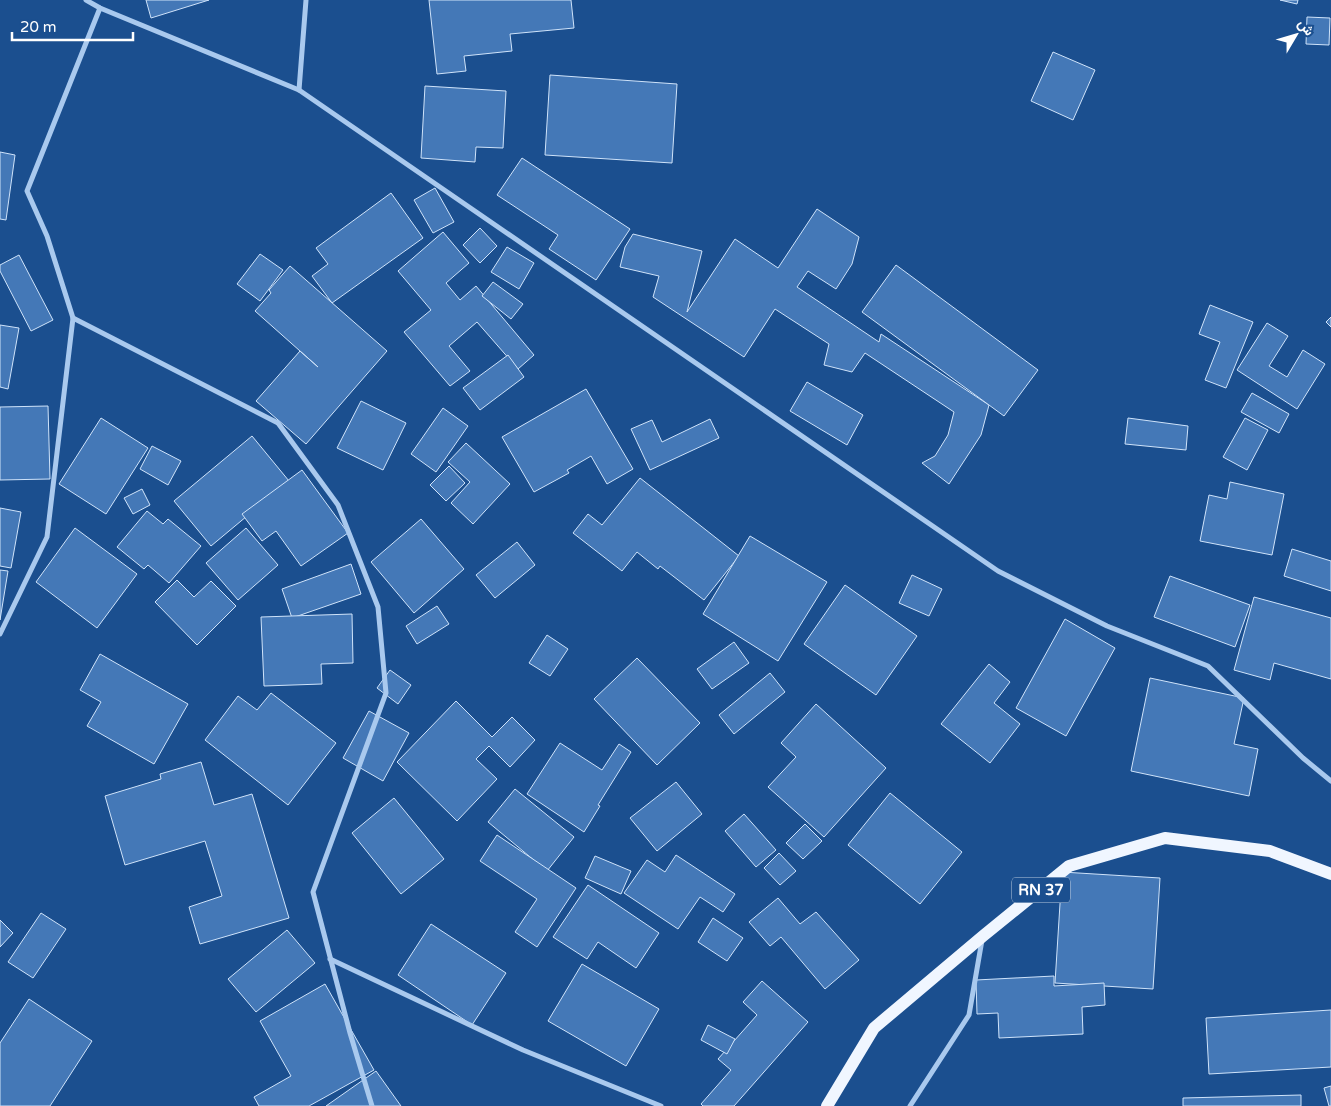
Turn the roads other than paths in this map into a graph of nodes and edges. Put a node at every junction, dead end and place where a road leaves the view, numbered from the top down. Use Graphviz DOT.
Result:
graph roads {
  1 [pos="86,0"];
  2 [pos="306,0"];
  3 [pos="100,8"];
  4 [pos="298,90"];
  5 [pos="73,318"];
  6 [pos="0,634"];
  7 [pos="1331,781"];
  8 [pos="1331,874"];
  9 [pos="983,936"];
  10 [pos="330,959"];
  11 [pos="372,1106"];
  12 [pos="661,1106"];
  13 [pos="827,1106"];
  14 [pos="910,1106"];
  1 -- 3 [label="street"];
  2 -- 4 [label="street"];
  3 -- 4 [label="street"];
  3 -- 5 [label="street"];
  4 -- 7 [label="street"];
  5 -- 6 [label="street"];
  5 -- 10 [label="street"];
  8 -- 9 [label="main road, RN 37"];
  9 -- 13 [label="main road, RN 37"];
  9 -- 14 [label="street"];
  10 -- 11 [label="street"];
  10 -- 12 [label="street"];
}
